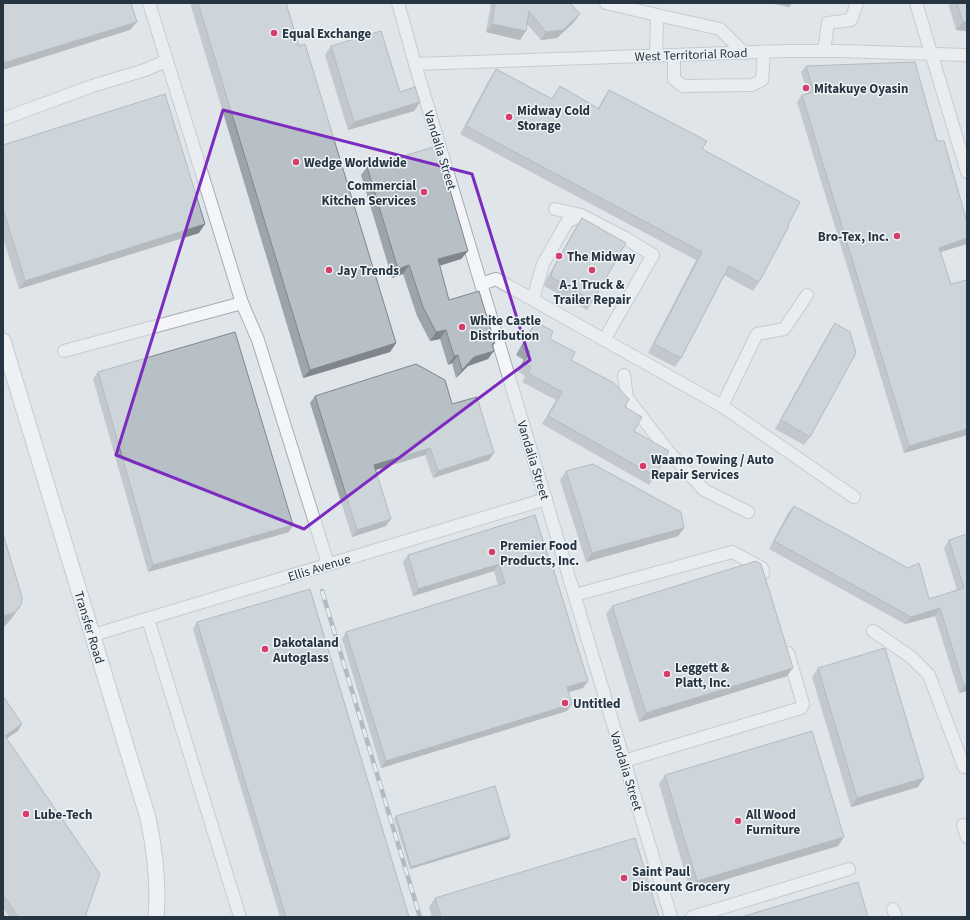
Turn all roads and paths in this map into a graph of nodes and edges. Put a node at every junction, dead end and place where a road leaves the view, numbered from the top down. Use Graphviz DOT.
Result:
graph roads {
  1 [pos="149,3"];
  2 [pos="398,3"];
  3 [pos="606,3"];
  4 [pos="857,3"];
  5 [pos="916,3"];
  6 [pos="657,15"];
  7 [pos="824,51"];
  8 [pos="764,52"];
  9 [pos="744,53"];
  10 [pos="932,54"];
  11 [pos="656,55"];
  12 [pos="674,55"];
  13 [pos="967,55"];
  14 [pos="166,61"];
  15 [pos="415,64"];
  16 [pos="3,119"];
  17 [pos="967,172"];
  18 [pos="555,209"];
  19 [pos="581,215"];
  20 [pos="481,284"];
  21 [pos="807,295"];
  22 [pos="533,299"];
  23 [pos="242,303"];
  24 [pos="604,340"];
  25 [pos="3,341"];
  26 [pos="64,351"];
  27 [pos="624,375"];
  28 [pos="722,406"];
  29 [pos="854,497"];
  30 [pos="546,498"];
  31 [pos="748,512"];
  32 [pos="328,564"];
  33 [pos="767,584"];
  34 [pos="575,595"];
  35 [pos="148,619"];
  36 [pos="873,631"];
  37 [pos="93,635"];
  38 [pos="785,644"];
  39 [pos="624,761"];
  40 [pos="967,766"];
  41 [pos="849,869"];
  42 [pos="156,917"];
  43 [pos="240,917"];
  44 [pos="671,917"];
  45 [pos="692,917"];
  1 -- 14 [label="street"];
  2 -- 15 [label="street, Vandalia Street"];
  3 -- 6 [label="street"];
  4 -- 7 [label="street"];
  5 -- 10 [label="street"];
  6 -- 9 [label="street"];
  6 -- 11 [label="street"];
  7 -- 8 [label="street, West Territorial Road"];
  7 -- 10 [label="street, West Territorial Road"];
  8 -- 9 [label="street, West Territorial Road"];
  8 -- 12 [label="street"];
  9 -- 12 [label="street, West Territorial Road"];
  10 -- 13 [label="street, West Territorial Road"];
  10 -- 17 [label="street"];
  11 -- 12 [label="street, West Territorial Road"];
  11 -- 15 [label="street, West Territorial Road"];
  14 -- 16 [label="street"];
  14 -- 23 [label="street"];
  15 -- 20 [label="street, Vandalia Street"];
  18 -- 19 [label="street"];
  19 -- 22 [label="street"];
  19 -- 24 [label="street"];
  20 -- 22 [label="street"];
  20 -- 30 [label="street, Vandalia Street"];
  21 -- 28 [label="street"];
  22 -- 24 [label="street"];
  23 -- 26 [label="street"];
  23 -- 32 [label="street"];
  24 -- 28 [label="street"];
  25 -- 37 [label="main road, Transfer Road"];
  27 -- 31 [label="street"];
  28 -- 29 [label="street"];
  30 -- 32 [label="street, Ellis Avenue"];
  30 -- 34 [label="street, Vandalia Street"];
  32 -- 35 [label="street, Ellis Avenue"];
  33 -- 34 [label="street"];
  34 -- 39 [label="street, Vandalia Street"];
  35 -- 37 [label="street, Ellis Avenue"];
  35 -- 43 [label="street"];
  36 -- 40 [label="street"];
  37 -- 42 [label="main road, Transfer Road"];
  38 -- 39 [label="street"];
  39 -- 44 [label="street, Vandalia Street"];
  41 -- 45 [label="street"];
}
